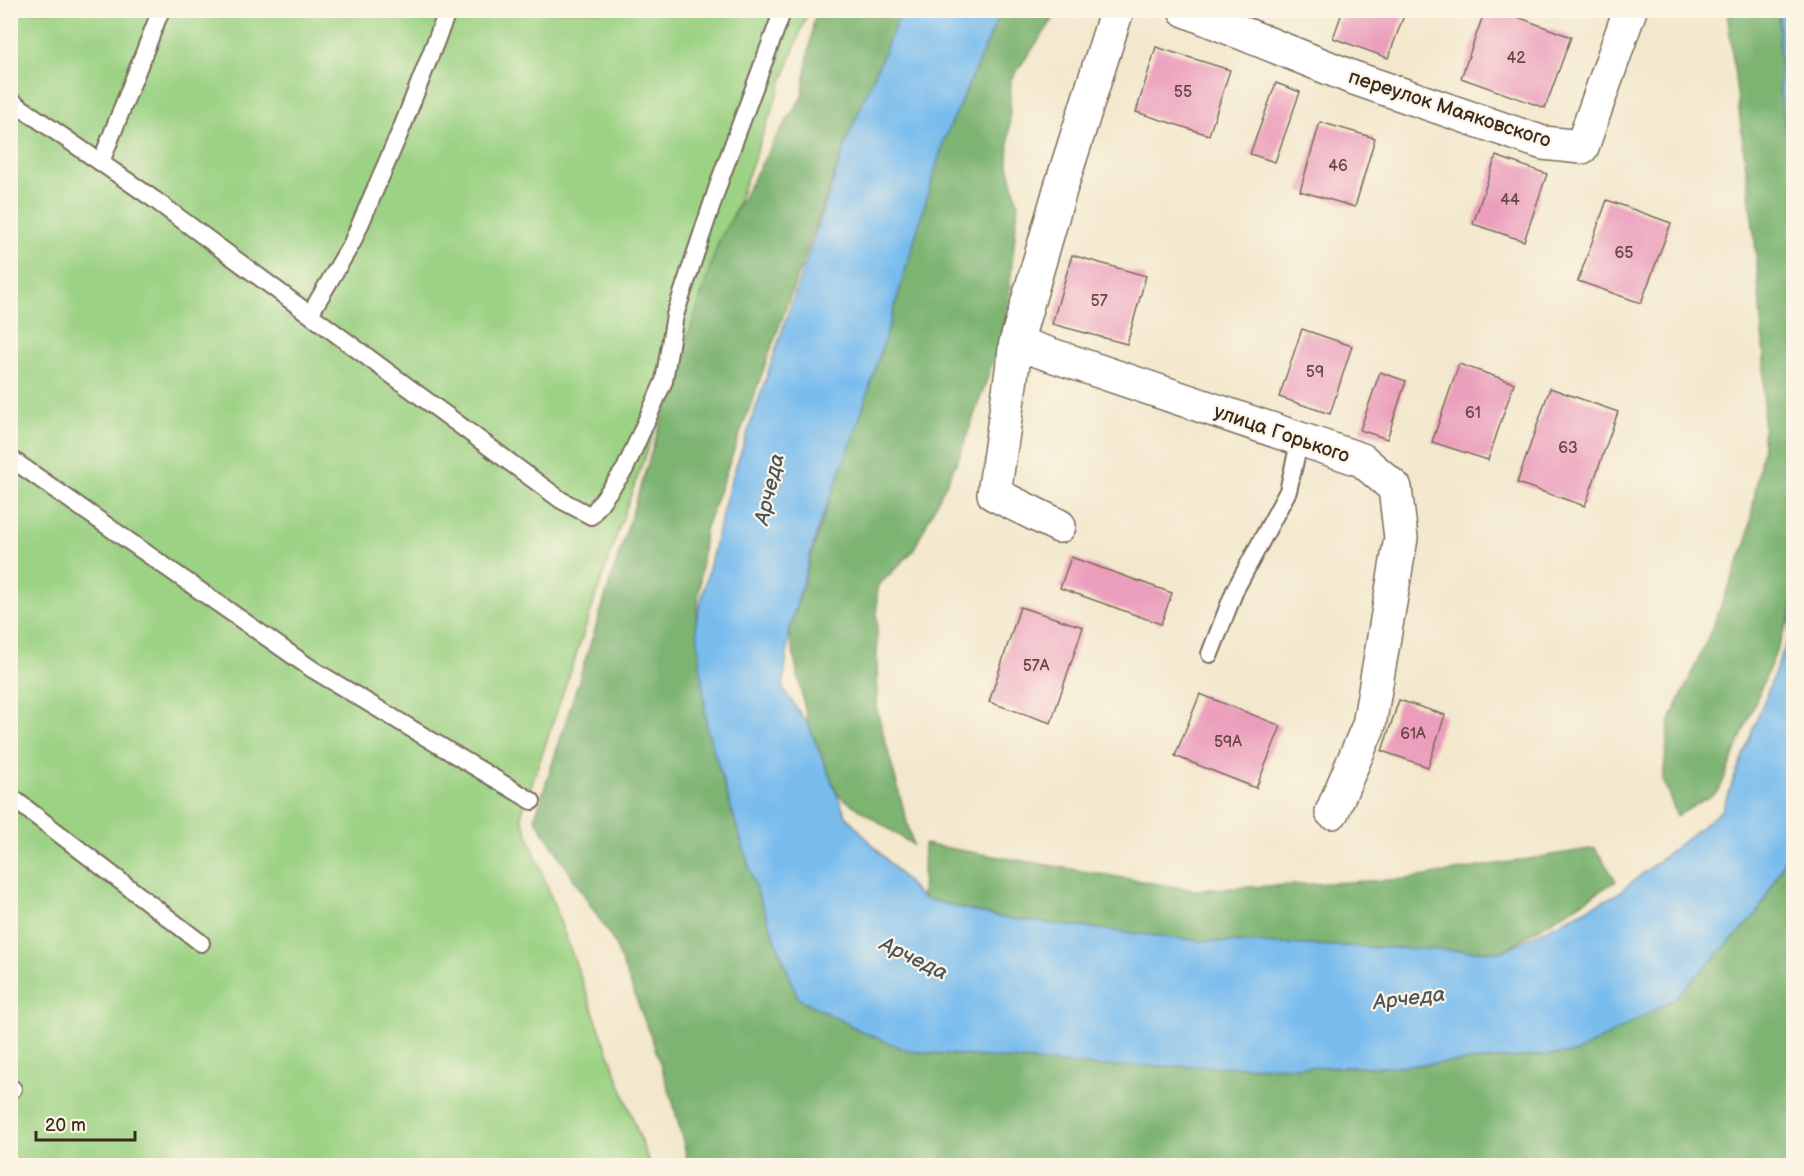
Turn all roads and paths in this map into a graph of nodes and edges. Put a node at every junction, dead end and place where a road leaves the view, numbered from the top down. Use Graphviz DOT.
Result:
graph roads {
  1 [pos="161,10"];
  2 [pos="448,10"];
  3 [pos="783,10"];
  4 [pos="1118,10"];
  5 [pos="1185,10"];
  6 [pos="1630,10"];
  7 [pos="10,100"];
  8 [pos="101,162"];
  9 [pos="310,314"];
  10 [pos="1016,343"];
  11 [pos="1300,439"];
  12 [pos="10,458"];
  13 [pos="1059,526"];
  14 [pos="1210,654"];
  15 [pos="10,796"];
  16 [pos="531,801"];
  17 [pos="1332,812"];
  18 [pos="201,943"];
  1 -- 8 [label="lane"];
  2 -- 9 [label="lane"];
  3 -- 9 [label="lane"];
  4 -- 10 [label="street"];
  5 -- 6 [label="street, переулок Маяковского"];
  7 -- 8 [label="lane"];
  8 -- 9 [label="lane"];
  10 -- 11 [label="street, улица Горького"];
  10 -- 13 [label="street"];
  11 -- 14 [label="lane"];
  11 -- 17 [label="street, улица Горького"];
  12 -- 16 [label="lane"];
  15 -- 18 [label="lane"];
}
